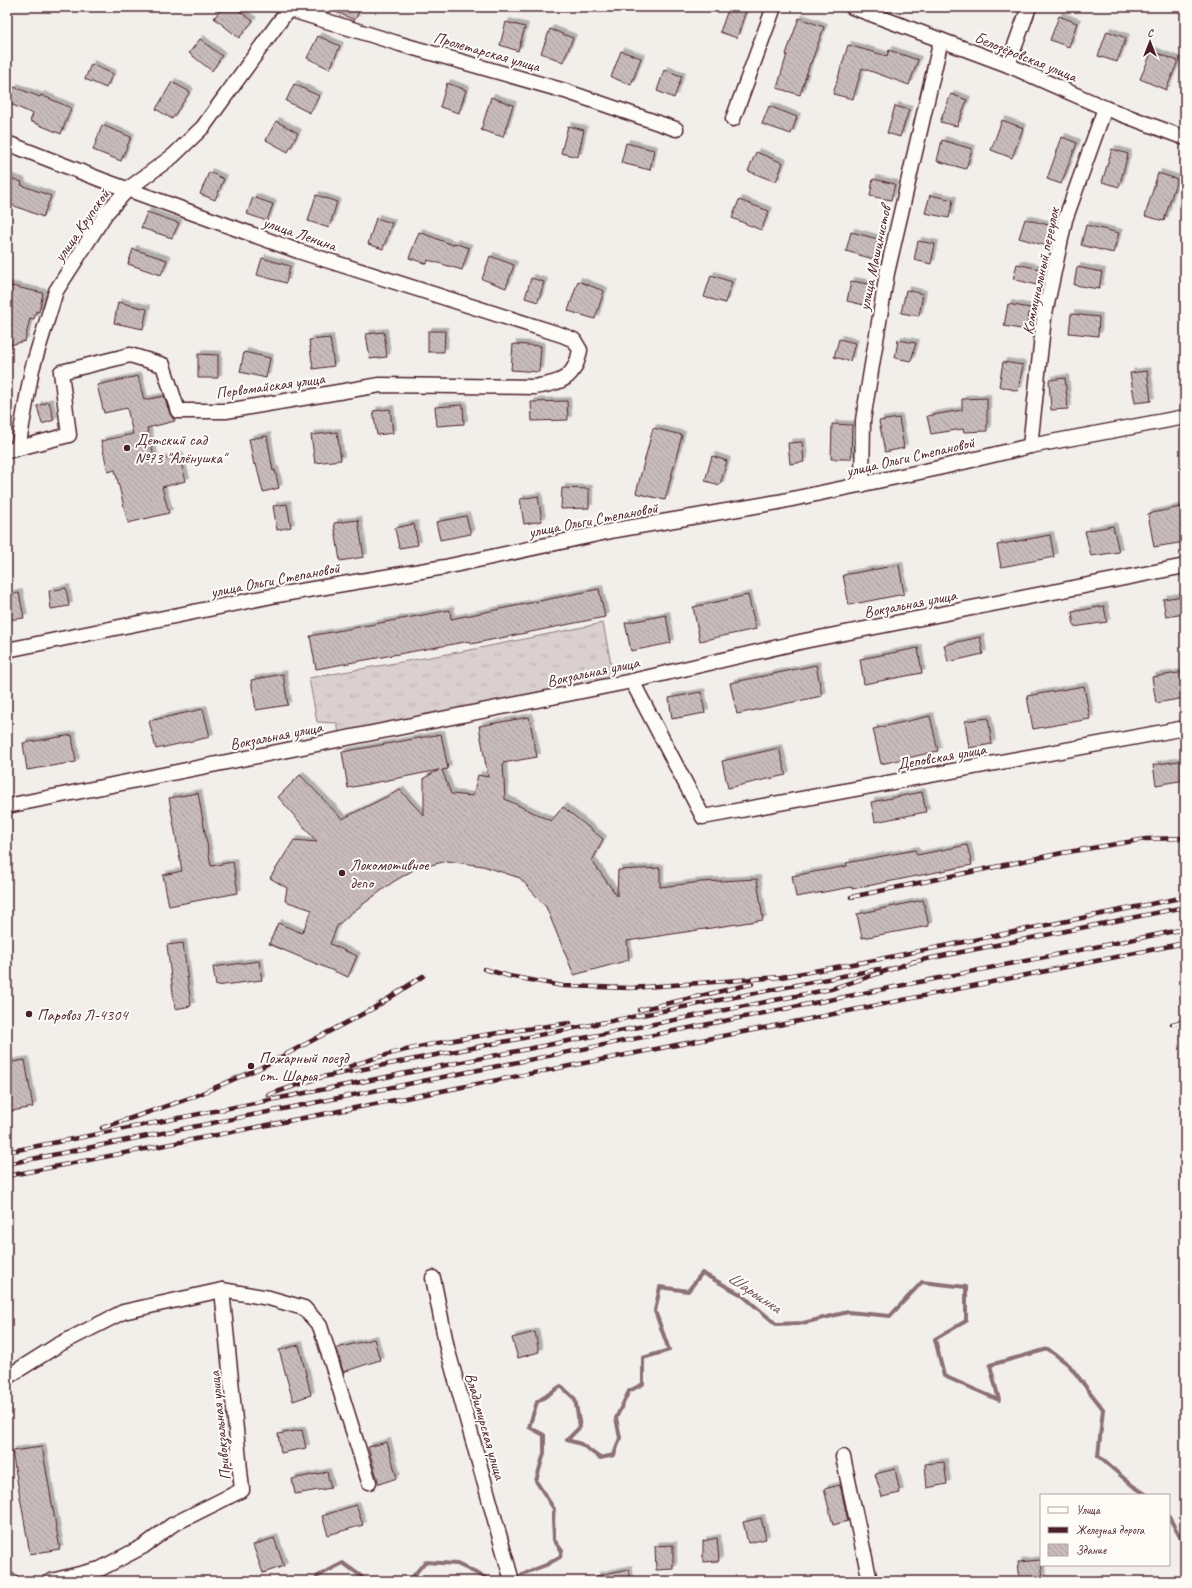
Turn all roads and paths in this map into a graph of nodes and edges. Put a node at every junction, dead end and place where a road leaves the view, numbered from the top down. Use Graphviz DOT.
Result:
graph roads {
  1 [pos="774,7"];
  2 [pos="852,7"];
  3 [pos="1029,7"];
  4 [pos="289,8"];
  5 [pos="941,40"];
  6 [pos="1008,65"];
  7 [pos="1105,108"];
  8 [pos="733,119"];
  9 [pos="676,130"];
  10 [pos="1185,138"];
  11 [pos="7,143"];
  12 [pos="128,189"];
  13 [pos="580,350"];
  14 [pos="1185,417"];
  15 [pos="1030,446"];
  16 [pos="12,450"];
  17 [pos="862,485"];
  18 [pos="1185,566"];
  19 [pos="7,650"];
  20 [pos="632,681"];
  21 [pos="1185,728"];
  22 [pos="7,806"];
  23 [pos="432,1278"];
  24 [pos="222,1290"];
  25 [pos="7,1377"];
  26 [pos="842,1457"];
  27 [pos="368,1482"];
  28 [pos="7,1581"];
  29 [pos="11,1581"];
  30 [pos="51,1581"];
  31 [pos="512,1581"];
  32 [pos="870,1581"];
  1 -- 8 [label="street"];
  2 -- 5 [label="street, Белозёровская улица"];
  3 -- 6 [label="street"];
  4 -- 9 [label="street, Пролетарская улица"];
  4 -- 12 [label="street, улица Крупской"];
  5 -- 6 [label="street, Белозёровская улица"];
  5 -- 17 [label="street, улица Машинистов"];
  6 -- 7 [label="street, Белозёровская улица"];
  7 -- 10 [label="street, Белозёровская улица"];
  7 -- 15 [label="street, Коммунальный переулок"];
  11 -- 12 [label="street, улица Ленина"];
  12 -- 13 [label="street, улица Ленина"];
  12 -- 16 [label="street, улица Крупской"];
  13 -- 16 [label="street, Первомайская улица"];
  14 -- 15 [label="street, улица Ольги Степановой"];
  15 -- 17 [label="street, улица Ольги Степановой"];
  17 -- 19 [label="street, улица Ольги Степановой"];
  18 -- 20 [label="street, Вокзальная улица"];
  20 -- 21 [label="street, Деповская улица"];
  20 -- 22 [label="street, Вокзальная улица"];
  23 -- 31 [label="street, Владимирская улица"];
  24 -- 25 [label="street"];
  24 -- 27 [label="street"];
  24 -- 30 [label="street, Привокзальная улица"];
  26 -- 32 [label="street"];
  28 -- 29 [label="street"];
}
